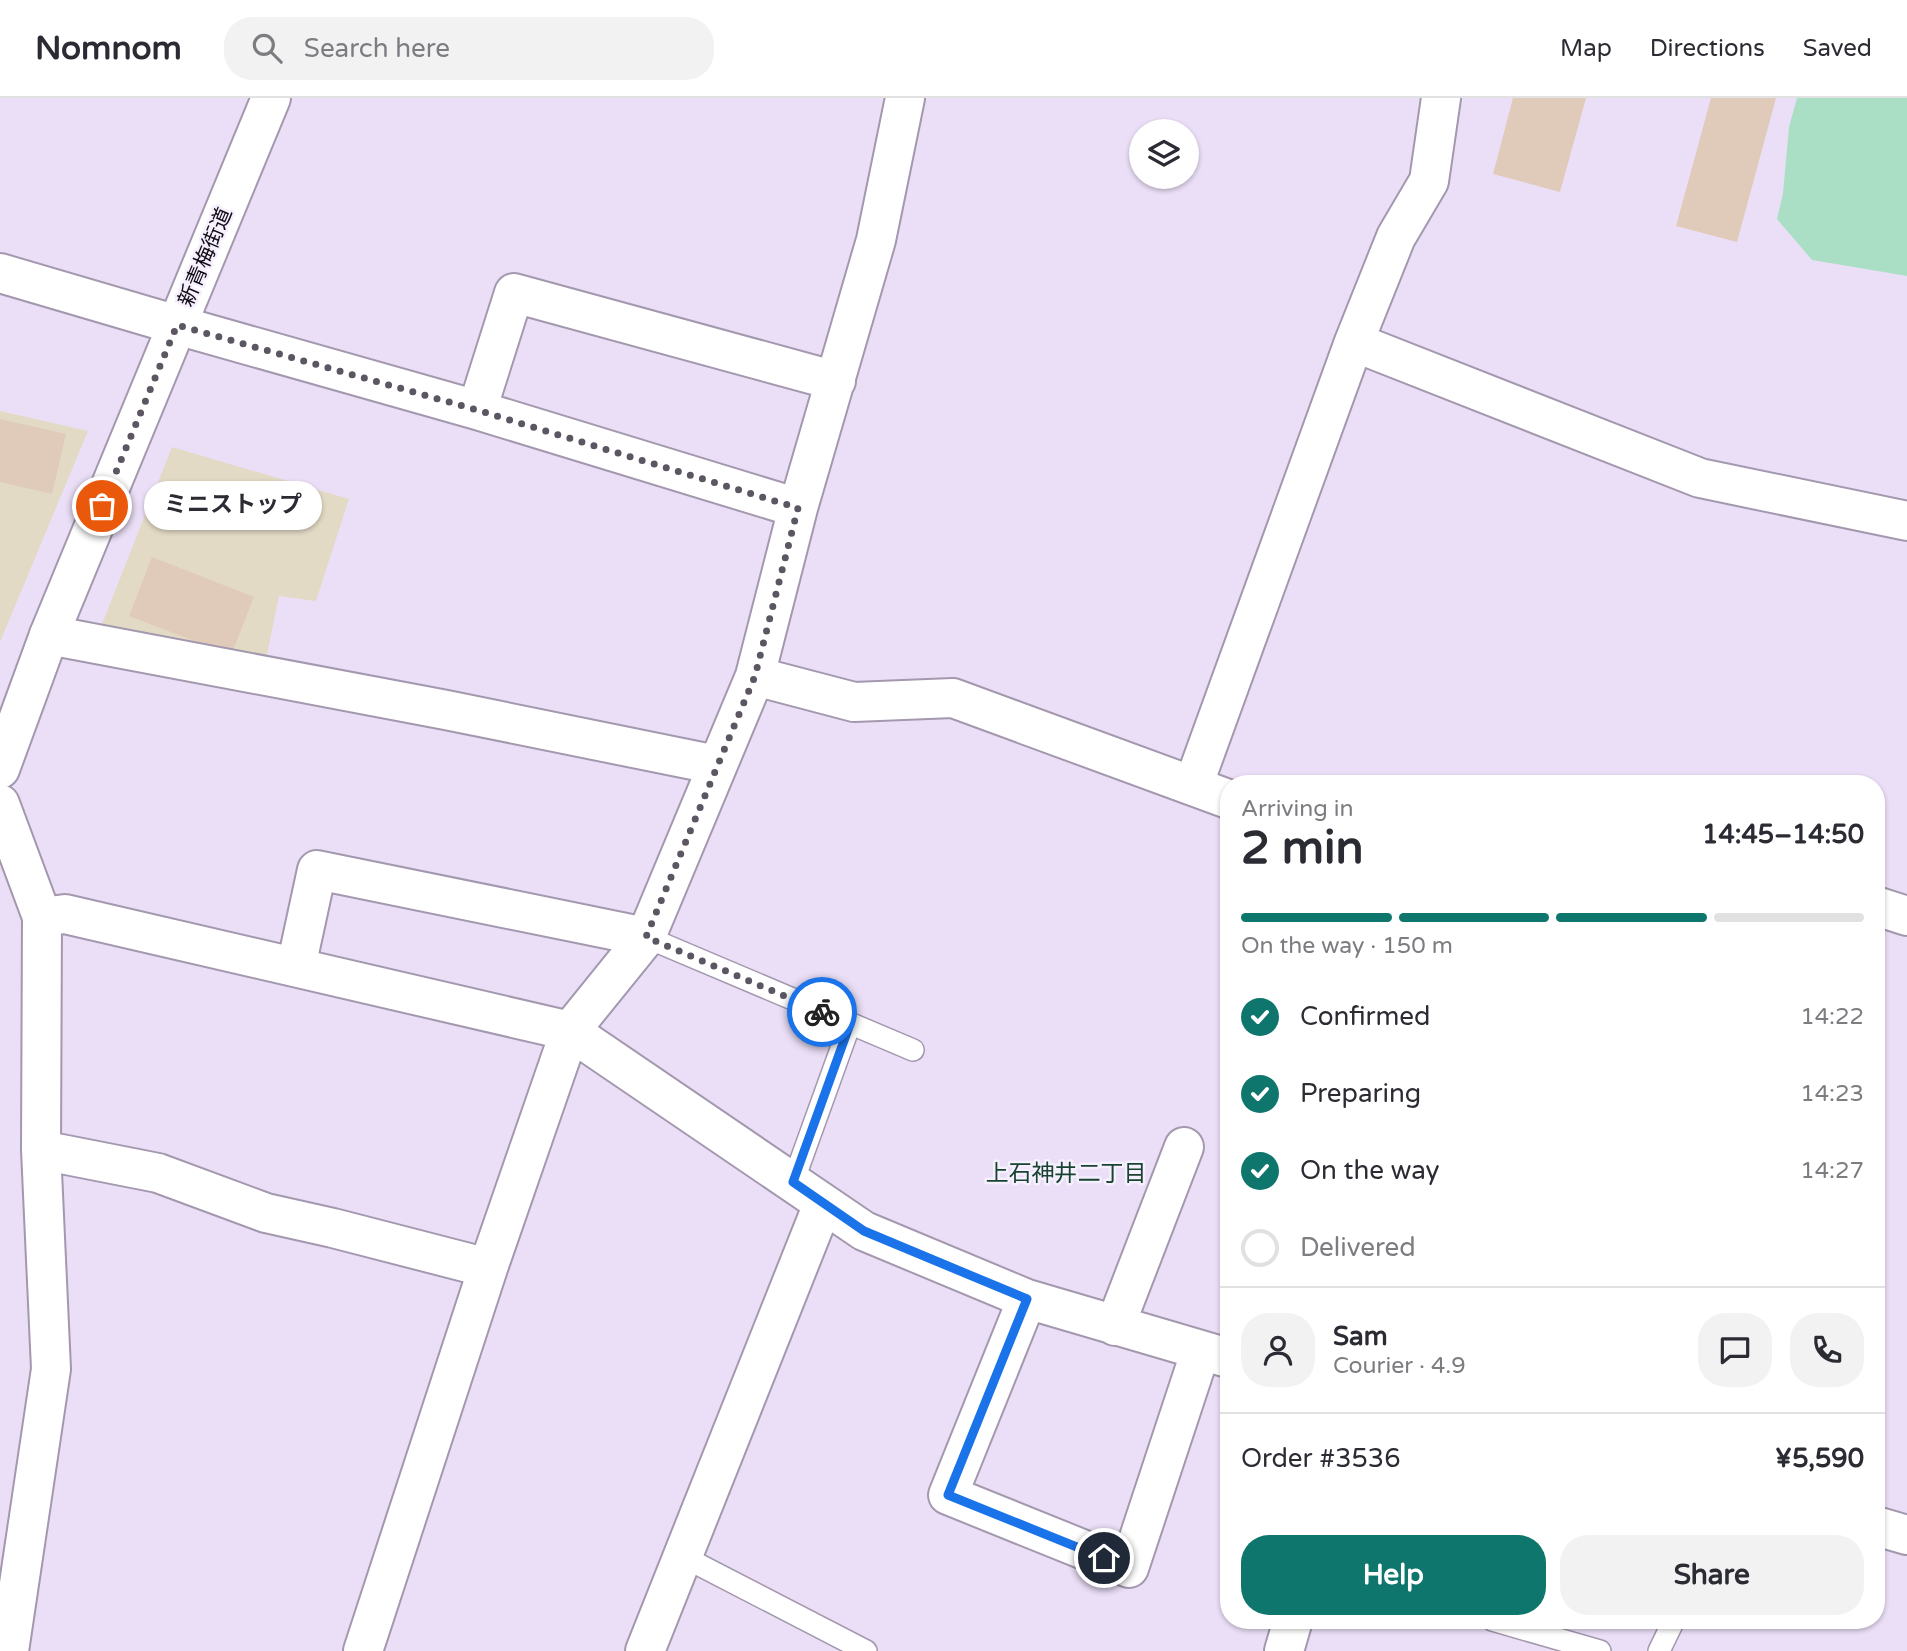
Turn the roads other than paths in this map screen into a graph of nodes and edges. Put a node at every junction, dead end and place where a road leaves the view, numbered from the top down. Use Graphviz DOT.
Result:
graph roads {
  1 [pos="271,98"];
  2 [pos="905,98"];
  3 [pos="1441,98"];
  4 [pos="0,273"];
  5 [pos="177,325"];
  6 [pos="1354,342"];
  7 [pos="836,381"];
  8 [pos="477,410"];
  9 [pos="798,508"];
  10 [pos="1907,521"];
  11 [pos="49,635"];
  12 [pos="755,676"];
  13 [pos="717,765"];
  14 [pos="0,769"];
  15 [pos="1193,786"];
  16 [pos="1220,796"];
  17 [pos="0,804"];
  18 [pos="1885,909"];
  19 [pos="1907,916"];
  20 [pos="42,917"];
  21 [pos="646,937"];
  22 [pos="296,967"];
  23 [pos="850,1024"];
  24 [pos="570,1031"];
  25 [pos="913,1050"];
  26 [pos="1184,1147"];
  27 [pos="41,1150"];
  28 [pos="808,1193"];
  29 [pos="488,1268"];
  30 [pos="1027,1299"];
  31 [pos="1115,1326"];
  32 [pos="1215,1354"];
  33 [pos="1885,1529"];
  34 [pos="1907,1535"];
  35 [pos="684,1557"];
  36 [pos="1290,1629"];
  37 [pos="1523,1629"];
  38 [pos="1670,1629"];
  39 [pos="829,1642"];
  40 [pos="18,1649"];
  41 [pos="363,1651"];
  42 [pos="645,1651"];
  43 [pos="866,1651"];
  44 [pos="1284,1651"];
  45 [pos="1600,1651"];
  46 [pos="1659,1651"];
  1 -- 5 [label="street, 新青梅街道"];
  2 -- 7 [label="street"];
  3 -- 6 [label="street"];
  4 -- 5 [label="street"];
  5 -- 8 [label="street"];
  5 -- 11 [label="street, 新青梅街道"];
  6 -- 10 [label="street"];
  6 -- 15 [label="street"];
  7 -- 8 [label="street"];
  7 -- 9 [label="street"];
  8 -- 9 [label="street"];
  9 -- 12 [label="street"];
  11 -- 13 [label="street"];
  11 -- 14 [label="street, 新青梅街道"];
  12 -- 13 [label="street"];
  12 -- 15 [label="street"];
  13 -- 21 [label="street"];
  15 -- 16 [label="street"];
  17 -- 20 [label="street"];
  18 -- 19 [label="street"];
  20 -- 22 [label="street"];
  20 -- 27 [label="street"];
  21 -- 22 [label="street"];
  21 -- 23 [label="lane"];
  21 -- 24 [label="street"];
  22 -- 24 [label="street"];
  23 -- 25 [label="lane"];
  23 -- 28 [label="lane"];
  24 -- 28 [label="street"];
  24 -- 29 [label="street"];
  26 -- 31 [label="street"];
  27 -- 29 [label="street"];
  27 -- 40 [label="street"];
  28 -- 30 [label="street"];
  28 -- 35 [label="street"];
  29 -- 41 [label="street"];
  30 -- 31 [label="street"];
  30 -- 32 [label="street"];
  31 -- 32 [label="street"];
  33 -- 34 [label="street"];
  35 -- 39 [label="lane"];
  35 -- 42 [label="street"];
  36 -- 44 [label="street"];
  37 -- 45 [label="lane"];
  38 -- 46 [label="lane"];
  39 -- 43 [label="lane"];
}
